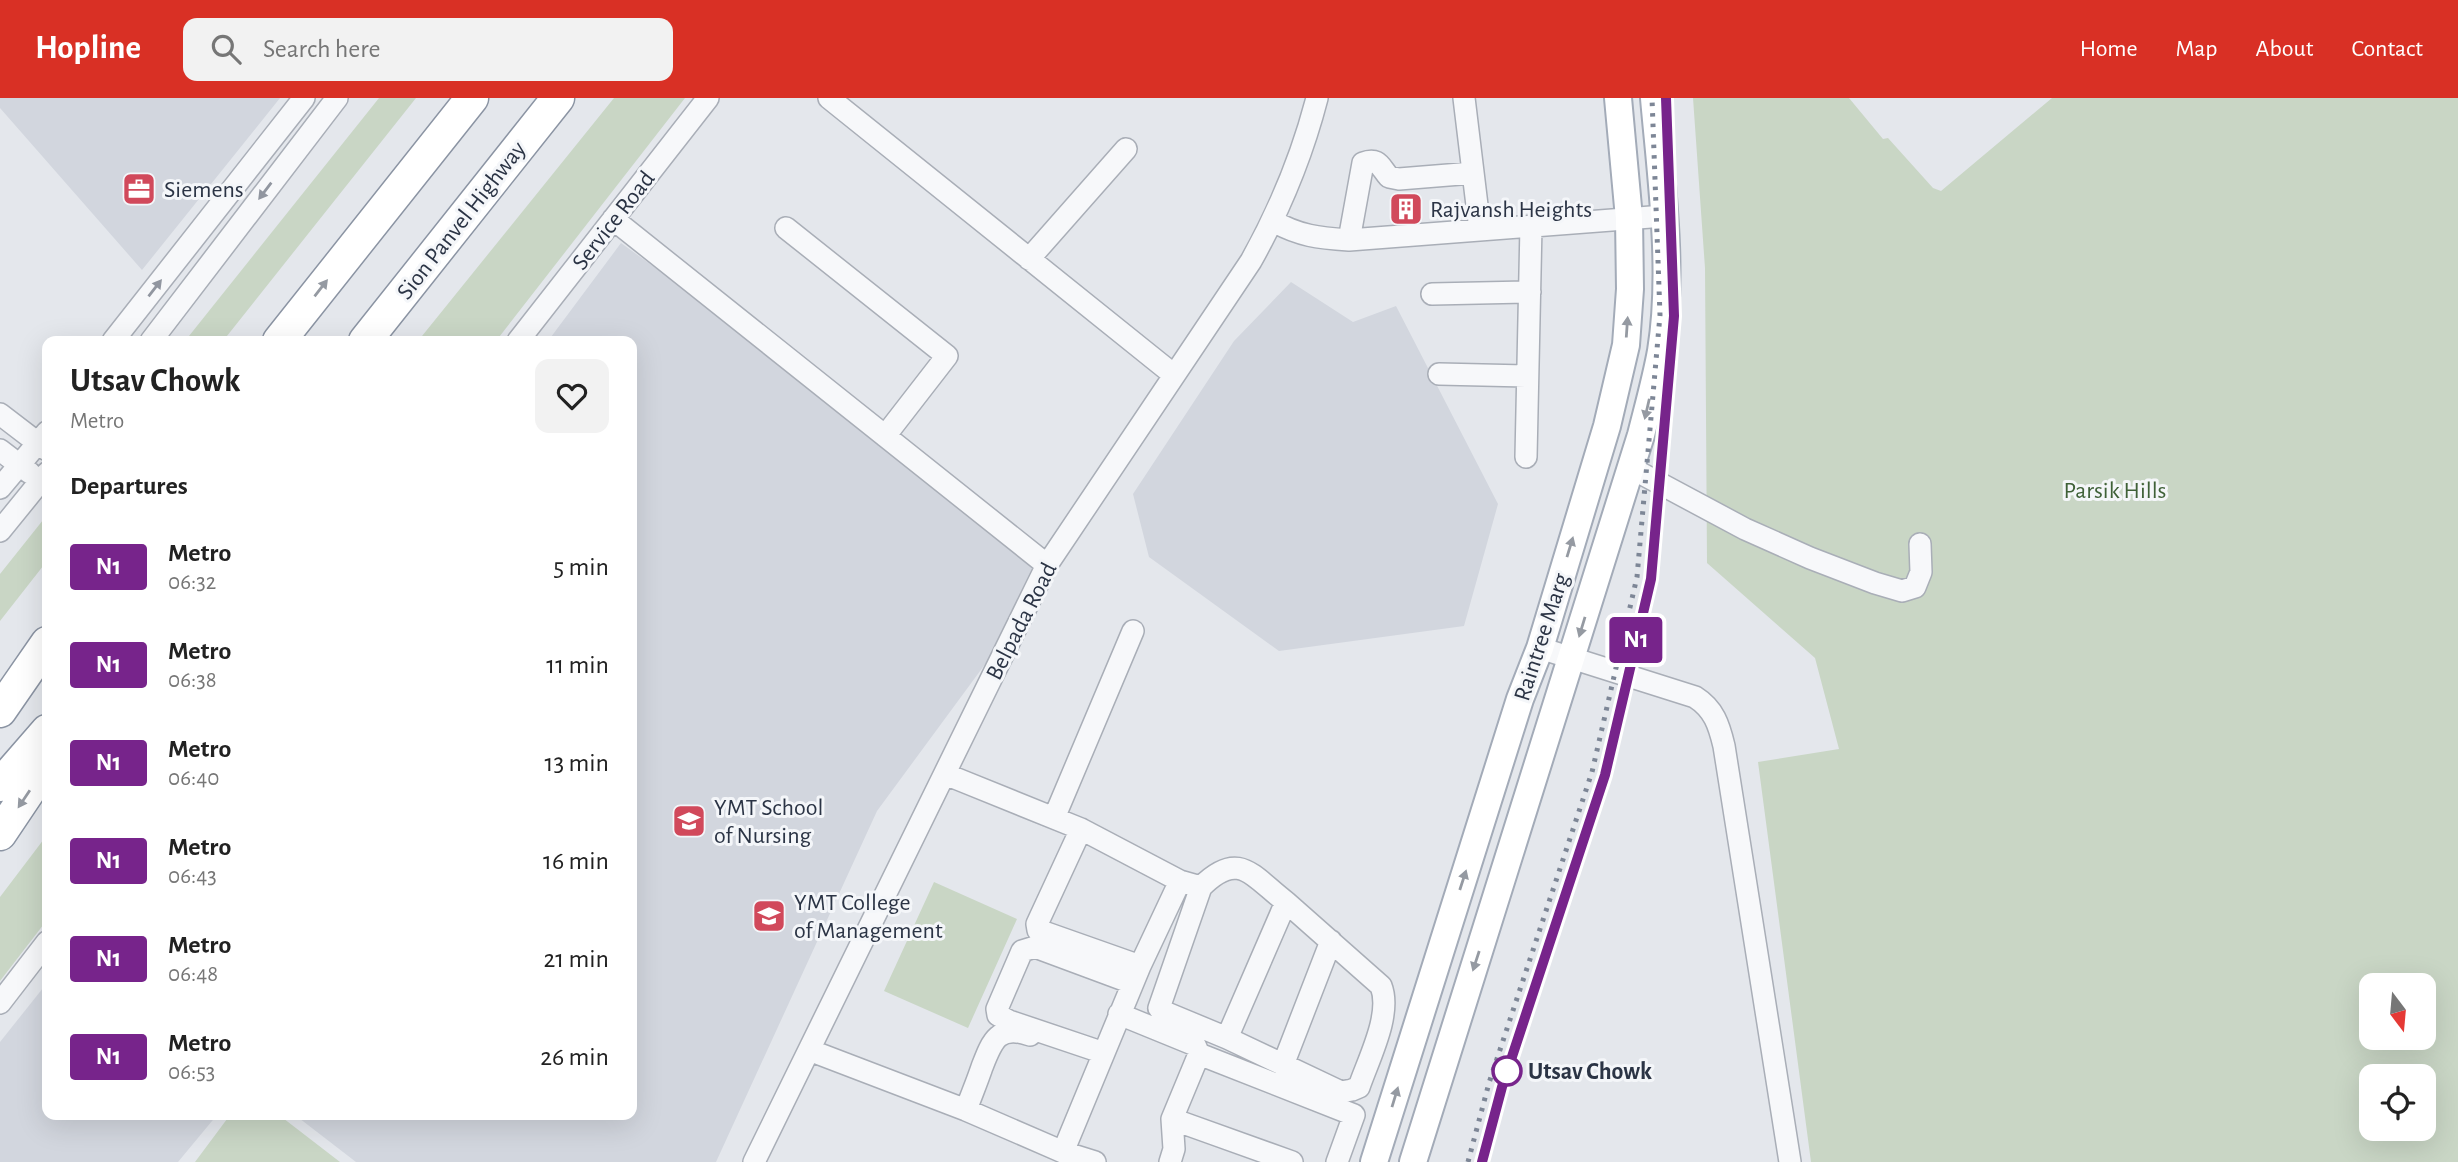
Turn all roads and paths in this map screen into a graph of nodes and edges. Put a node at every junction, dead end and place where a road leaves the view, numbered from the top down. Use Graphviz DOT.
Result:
graph roads {
  1 [pos="304,98"];
  2 [pos="337,98"];
  3 [pos="471,98"];
  4 [pos="558,98"];
  5 [pos="708,98"];
  6 [pos="829,98"];
  7 [pos="1317,98"];
  8 [pos="1464,98"];
  9 [pos="1618,98"];
  10 [pos="1654,98"];
  11 [pos="273,137"];
  12 [pos="1126,149"];
  13 [pos="293,153"];
  14 [pos="1473,173"];
  15 [pos="1664,216"];
  16 [pos="1629,218"];
  17 [pos="613,219"];
  18 [pos="1273,221"];
  19 [pos="1531,226"];
  20 [pos="786,228"];
  21 [pos="1480,230"];
  22 [pos="1349,240"];
  23 [pos="1029,259"];
  24 [pos="1530,292"];
  25 [pos="1432,294"];
  26 [pos="117,336"];
  27 [pos="155,336"];
  28 [pos="283,336"];
  29 [pos="369,336"];
  30 [pos="522,336"];
  31 [pos="1439,374"];
  32 [pos="1174,375"];
  33 [pos="1528,376"];
  34 [pos="0,414"];
  35 [pos="885,436"];
  36 [pos="42,440"];
  37 [pos="42,445"];
  38 [pos="0,450"];
  39 [pos="1526,457"];
  40 [pos="19,464"];
  41 [pos="1631,468"];
  42 [pos="42,476"];
  43 [pos="42,479"];
  44 [pos="0,488"];
  45 [pos="0,531"];
  46 [pos="1920,544"];
  47 [pos="1047,565"];
  48 [pos="1133,631"];
  49 [pos="42,633"];
  50 [pos="1540,648"];
  51 [pos="42,650"];
  52 [pos="1573,658"];
  53 [pos="0,680"];
  54 [pos="0,711"];
  55 [pos="42,737"];
  56 [pos="42,771"];
  57 [pos="945,774"];
  58 [pos="0,785"];
  59 [pos="1069,825"];
  60 [pos="0,834"];
  61 [pos="1060,850"];
  62 [pos="1180,881"];
  63 [pos="1201,887"];
  64 [pos="1286,902"];
  65 [pos="1331,941"];
  66 [pos="42,948"];
  67 [pos="1134,980"];
  68 [pos="0,1003"];
  69 [pos="1161,1003"];
  70 [pos="1119,1014"];
  71 [pos="1227,1038"];
  72 [pos="809,1050"];
  73 [pos="1199,1054"];
  74 [pos="1102,1056"];
  75 [pos="1283,1065"];
  76 [pos="966,1110"];
  77 [pos="1172,1119"];
  78 [pos="1063,1152"];
  79 [pos="1238,1153"];
  80 [pos="754,1162"];
  81 [pos="1094,1162"];
  82 [pos="1170,1162"];
  83 [pos="1292,1162"];
  84 [pos="1337,1162"];
  85 [pos="1374,1162"];
  86 [pos="1413,1162"];
  87 [pos="1790,1162"];
  1 -- 11 [label="street"];
  2 -- 13 [label="street"];
  28 -- 3 [label="highway, one-way"];
  4 -- 29 [label="highway, Sion Panvel Highway"];
  5 -- 17 [label="street, Service Road"];
  6 -- 23 [label="street"];
  7 -- 18 [label="street, Belpada Road"];
  8 -- 14 [label="street"];
  9 -- 16 [label="main road, Raintree Marg"];
  10 -- 15 [label="main road, Raintree Marg"];
  11 -- 13 [label="street"];
  26 -- 11 [label="street, one-way"];
  12 -- 23 [label="street"];
  13 -- 27 [label="street, one-way"];
  14 -- 21 [label="street"];
  14 -- 22 [label="street"];
  15 -- 16 [label="street"];
  15 -- 41 [label="main road, Raintree Marg, one-way"];
  16 -- 19 [label="street"];
  50 -- 16 [label="main road, Raintree Marg, one-way"];
  17 -- 30 [label="street, Service Road"];
  17 -- 35 [label="street"];
  18 -- 22 [label="street"];
  18 -- 32 [label="street, Belpada Road"];
  19 -- 21 [label="street"];
  19 -- 24 [label="street"];
  20 -- 35 [label="street"];
  21 -- 22 [label="street"];
  23 -- 32 [label="street"];
  24 -- 25 [label="street"];
  24 -- 33 [label="street"];
  31 -- 33 [label="street"];
  32 -- 47 [label="street, Belpada Road"];
  33 -- 39 [label="street"];
  34 -- 36 [label="street"];
  35 -- 47 [label="street"];
  37 -- 40 [label="street"];
  38 -- 40 [label="street"];
  40 -- 42 [label="street"];
  40 -- 44 [label="street"];
  41 -- 46 [label="street"];
  41 -- 52 [label="main road, Raintree Marg, one-way"];
  43 -- 45 [label="street"];
  47 -- 57 [label="street, Belpada Road"];
  48 -- 59 [label="street"];
  49 -- 53 [label="highway"];
  50 -- 52 [label="street"];
  85 -- 50 [label="main road, Raintree Marg, one-way"];
  51 -- 54 [label="highway"];
  52 -- 86 [label="main road, Raintree Marg, one-way"];
  52 -- 87 [label="street"];
  55 -- 58 [label="highway"];
  56 -- 60 [label="highway, one-way"];
  57 -- 59 [label="street"];
  57 -- 72 [label="street, Belpada Road"];
  59 -- 61 [label="street"];
  59 -- 62 [label="street"];
  59 -- 67 [label="street"];
  62 -- 63 [label="street"];
  62 -- 67 [label="street"];
  63 -- 64 [label="street"];
  63 -- 69 [label="street"];
  64 -- 65 [label="street"];
  64 -- 71 [label="street"];
  65 -- 75 [label="street"];
  65 -- 75 [label="street"];
  66 -- 68 [label="street"];
  67 -- 69 [label="street"];
  67 -- 70 [label="street"];
  67 -- 74 [label="street"];
  69 -- 71 [label="street"];
  70 -- 73 [label="street"];
  70 -- 74 [label="street"];
  71 -- 75 [label="street"];
  72 -- 76 [label="street"];
  72 -- 80 [label="street, Belpada Road"];
  73 -- 77 [label="street"];
  73 -- 84 [label="street"];
  74 -- 76 [label="street"];
  74 -- 78 [label="street"];
  76 -- 78 [label="street"];
  77 -- 79 [label="street"];
  77 -- 82 [label="street"];
  78 -- 81 [label="street"];
  79 -- 83 [label="street"];
}
